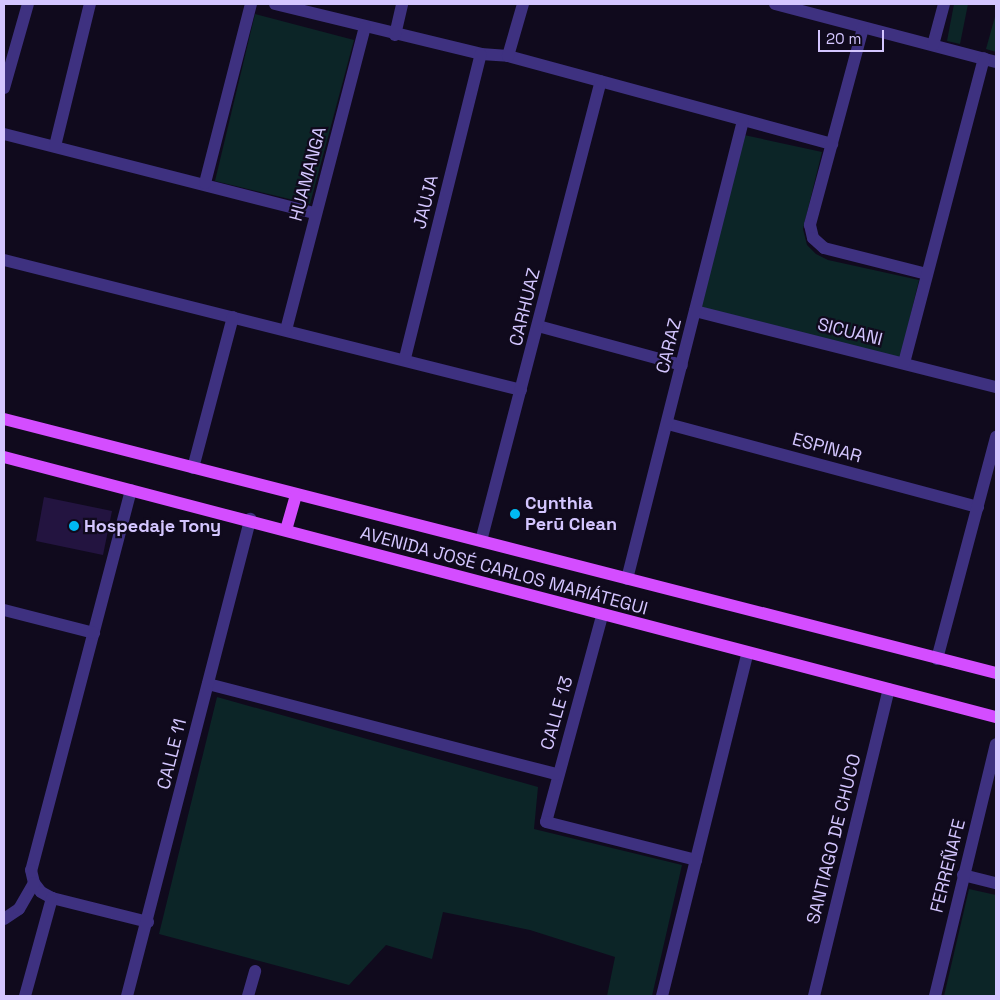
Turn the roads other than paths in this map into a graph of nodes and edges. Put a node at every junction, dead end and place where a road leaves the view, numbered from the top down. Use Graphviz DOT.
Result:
graph roads {
  1 [pos="28,4"];
  2 [pos="90,4"];
  3 [pos="252,4"];
  4 [pos="278,4"];
  5 [pos="402,4"];
  6 [pos="523,4"];
  7 [pos="774,4"];
  8 [pos="944,4"];
  9 [pos="808,8"];
  10 [pos="365,27"];
  11 [pos="863,28"];
  12 [pos="395,34"];
  13 [pos="933,45"];
  14 [pos="481,54"];
  15 [pos="508,56"];
  16 [pos="990,60"];
  17 [pos="601,81"];
  18 [pos="4,88"];
  19 [pos="742,120"];
  20 [pos="4,134"];
  21 [pos="832,144"];
  22 [pos="55,146"];
  23 [pos="205,183"];
  24 [pos="316,213"];
  25 [pos="4,260"];
  26 [pos="927,274"];
  27 [pos="695,311"];
  28 [pos="233,317"];
  29 [pos="538,326"];
  30 [pos="286,330"];
  31 [pos="405,358"];
  32 [pos="904,363"];
  33 [pos="682,365"];
  34 [pos="996,387"];
  35 [pos="521,390"];
  36 [pos="4,419"];
  37 [pos="668,424"];
  38 [pos="996,437"];
  39 [pos="4,457"];
  40 [pos="193,468"];
  41 [pos="131,490"];
  42 [pos="296,495"];
  43 [pos="978,507"];
  44 [pos="250,520"];
  45 [pos="286,530"];
  46 [pos="481,541"];
  47 [pos="627,579"];
  48 [pos="4,610"];
  49 [pos="602,616"];
  50 [pos="94,633"];
  51 [pos="747,654"];
  52 [pos="937,659"];
  53 [pos="996,673"];
  54 [pos="208,684"];
  55 [pos="889,690"];
  56 [pos="996,717"];
  57 [pos="996,744"];
  58 [pos="557,774"];
  59 [pos="696,860"];
  60 [pos="963,875"];
  61 [pos="996,882"];
  62 [pos="34,883"];
  63 [pos="52,898"];
  64 [pos="4,918"];
  65 [pos="148,922"];
  66 [pos="255,971"];
  67 [pos="25,996"];
  68 [pos="126,996"];
  69 [pos="248,996"];
  70 [pos="662,996"];
  71 [pos="814,996"];
  72 [pos="935,996"];
  1 -- 18 [label="street"];
  2 -- 22 [label="street"];
  3 -- 23 [label="street"];
  4 -- 10 [label="street"];
  5 -- 12 [label="street"];
  6 -- 15 [label="street"];
  7 -- 9 [label="street"];
  8 -- 13 [label="street"];
  9 -- 11 [label="street"];
  10 -- 12 [label="street"];
  10 -- 24 [label="street, HUAMANGA"];
  11 -- 13 [label="street"];
  11 -- 21 [label="street"];
  12 -- 14 [label="street"];
  13 -- 16 [label="street"];
  14 -- 15 [label="street"];
  14 -- 31 [label="street, JAUJA"];
  15 -- 17 [label="street"];
  16 -- 26 [label="street"];
  17 -- 19 [label="street"];
  17 -- 29 [label="street, CARHUAZ"];
  19 -- 21 [label="street"];
  19 -- 27 [label="street, CARAZ"];
  20 -- 22 [label="street"];
  21 -- 26 [label="street"];
  22 -- 23 [label="street"];
  23 -- 24 [label="street"];
  24 -- 30 [label="street, HUAMANGA"];
  25 -- 28 [label="street"];
  26 -- 32 [label="street"];
  27 -- 32 [label="street, SICUANI"];
  27 -- 33 [label="street, CARAZ"];
  28 -- 30 [label="street"];
  28 -- 40 [label="street"];
  29 -- 33 [label="street"];
  29 -- 35 [label="street, CARHUAZ"];
  30 -- 31 [label="street"];
  31 -- 35 [label="street"];
  32 -- 34 [label="street, SICUANI"];
  33 -- 37 [label="street, CARAZ"];
  35 -- 46 [label="street, CARHUAZ"];
  36 -- 40 [label="main road, AVENIDA JOSÉ CARLOS MARIÁTEGUI"];
  37 -- 43 [label="street, ESPINAR"];
  37 -- 47 [label="street, CARAZ"];
  38 -- 43 [label="street"];
  39 -- 41 [label="main road, AVENIDA JOSÉ CARLOS MARIÁTEGUI"];
  40 -- 42 [label="main road, AVENIDA JOSÉ CARLOS MARIÁTEGUI"];
  41 -- 44 [label="main road, AVENIDA JOSÉ CARLOS MARIÁTEGUI"];
  41 -- 50 [label="street"];
  42 -- 45 [label="main road"];
  42 -- 46 [label="main road, AVENIDA JOSÉ CARLOS MARIÁTEGUI"];
  43 -- 52 [label="street"];
  44 -- 45 [label="main road, AVENIDA JOSÉ CARLOS MARIÁTEGUI"];
  44 -- 54 [label="street, CALLE 11"];
  45 -- 49 [label="main road, AVENIDA JOSÉ CARLOS MARIÁTEGUI"];
  46 -- 47 [label="main road, AVENIDA JOSÉ CARLOS MARIÁTEGUI"];
  47 -- 52 [label="main road, AVENIDA JOSÉ CARLOS MARIÁTEGUI"];
  48 -- 50 [label="street"];
  49 -- 51 [label="main road, AVENIDA JOSÉ CARLOS MARIÁTEGUI"];
  49 -- 58 [label="street, CALLE 13"];
  50 -- 62 [label="street"];
  51 -- 55 [label="main road, AVENIDA JOSÉ CARLOS MARIÁTEGUI"];
  51 -- 59 [label="street"];
  52 -- 53 [label="main road, AVENIDA JOSÉ CARLOS MARIÁTEGUI"];
  54 -- 58 [label="street"];
  54 -- 65 [label="street, CALLE 11"];
  55 -- 56 [label="main road, AVENIDA JOSÉ CARLOS MARIÁTEGUI"];
  55 -- 71 [label="street, SANTIAGO DE CHUCO"];
  57 -- 60 [label="street, FERREÑAFE"];
  58 -- 59 [label="street, CALLE 13"];
  59 -- 70 [label="street"];
  60 -- 61 [label="street"];
  60 -- 72 [label="street, FERREÑAFE"];
  62 -- 63 [label="street"];
  62 -- 64 [label="street"];
  63 -- 65 [label="street"];
  63 -- 67 [label="street"];
  65 -- 68 [label="street, CALLE 11"];
  66 -- 69 [label="street"];
}
